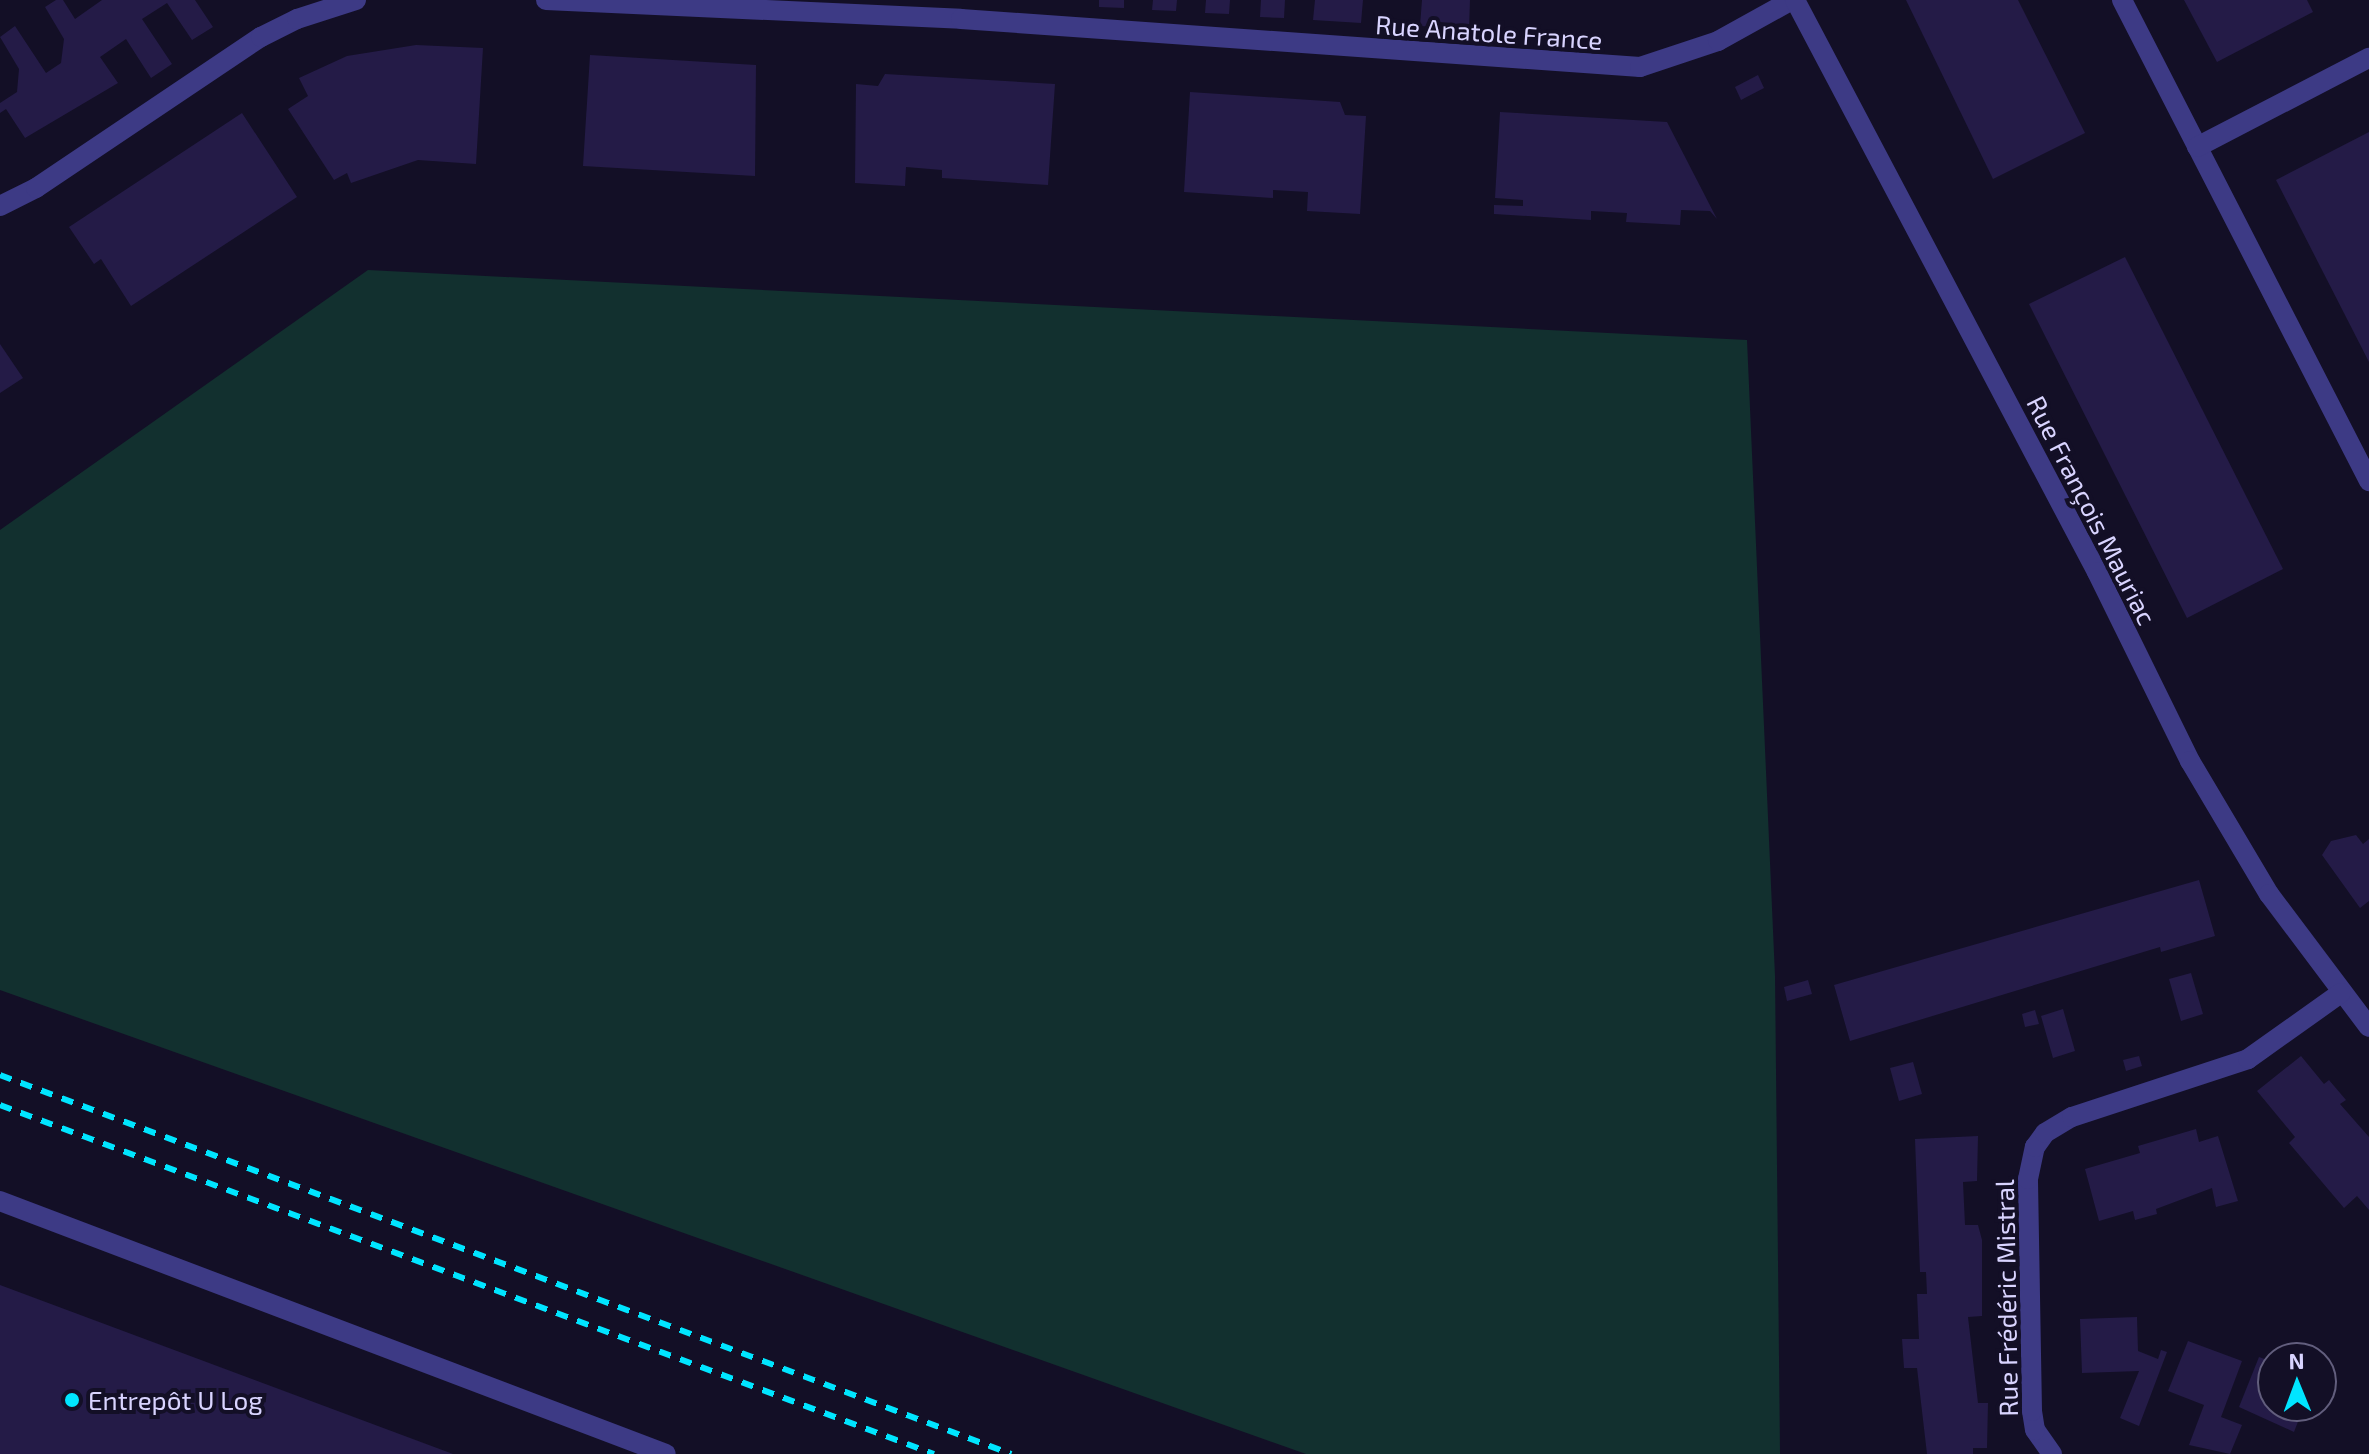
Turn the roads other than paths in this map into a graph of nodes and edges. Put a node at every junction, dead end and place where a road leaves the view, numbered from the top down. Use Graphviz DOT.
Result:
graph roads {
  1 [pos="356,0"];
  2 [pos="546,0"];
  3 [pos="1794,0"];
  4 [pos="2122,0"];
  5 [pos="2369,58"];
  6 [pos="2197,147"];
  7 [pos="0,206"];
  8 [pos="2369,481"];
  9 [pos="2341,993"];
  10 [pos="2369,1027"];
  11 [pos="0,1201"];
  12 [pos="666,1454"];
  13 [pos="2052,1454"];
  1 -- 7 [label="street"];
  2 -- 3 [label="street, Rue Anatole France"];
  3 -- 9 [label="street, Rue François Mauriac"];
  4 -- 6 [label="street"];
  5 -- 6 [label="street"];
  6 -- 8 [label="street"];
  9 -- 10 [label="street, Rue François Mauriac"];
  9 -- 13 [label="street, Rue Frédéric Mistral"];
  11 -- 12 [label="street"];
}
